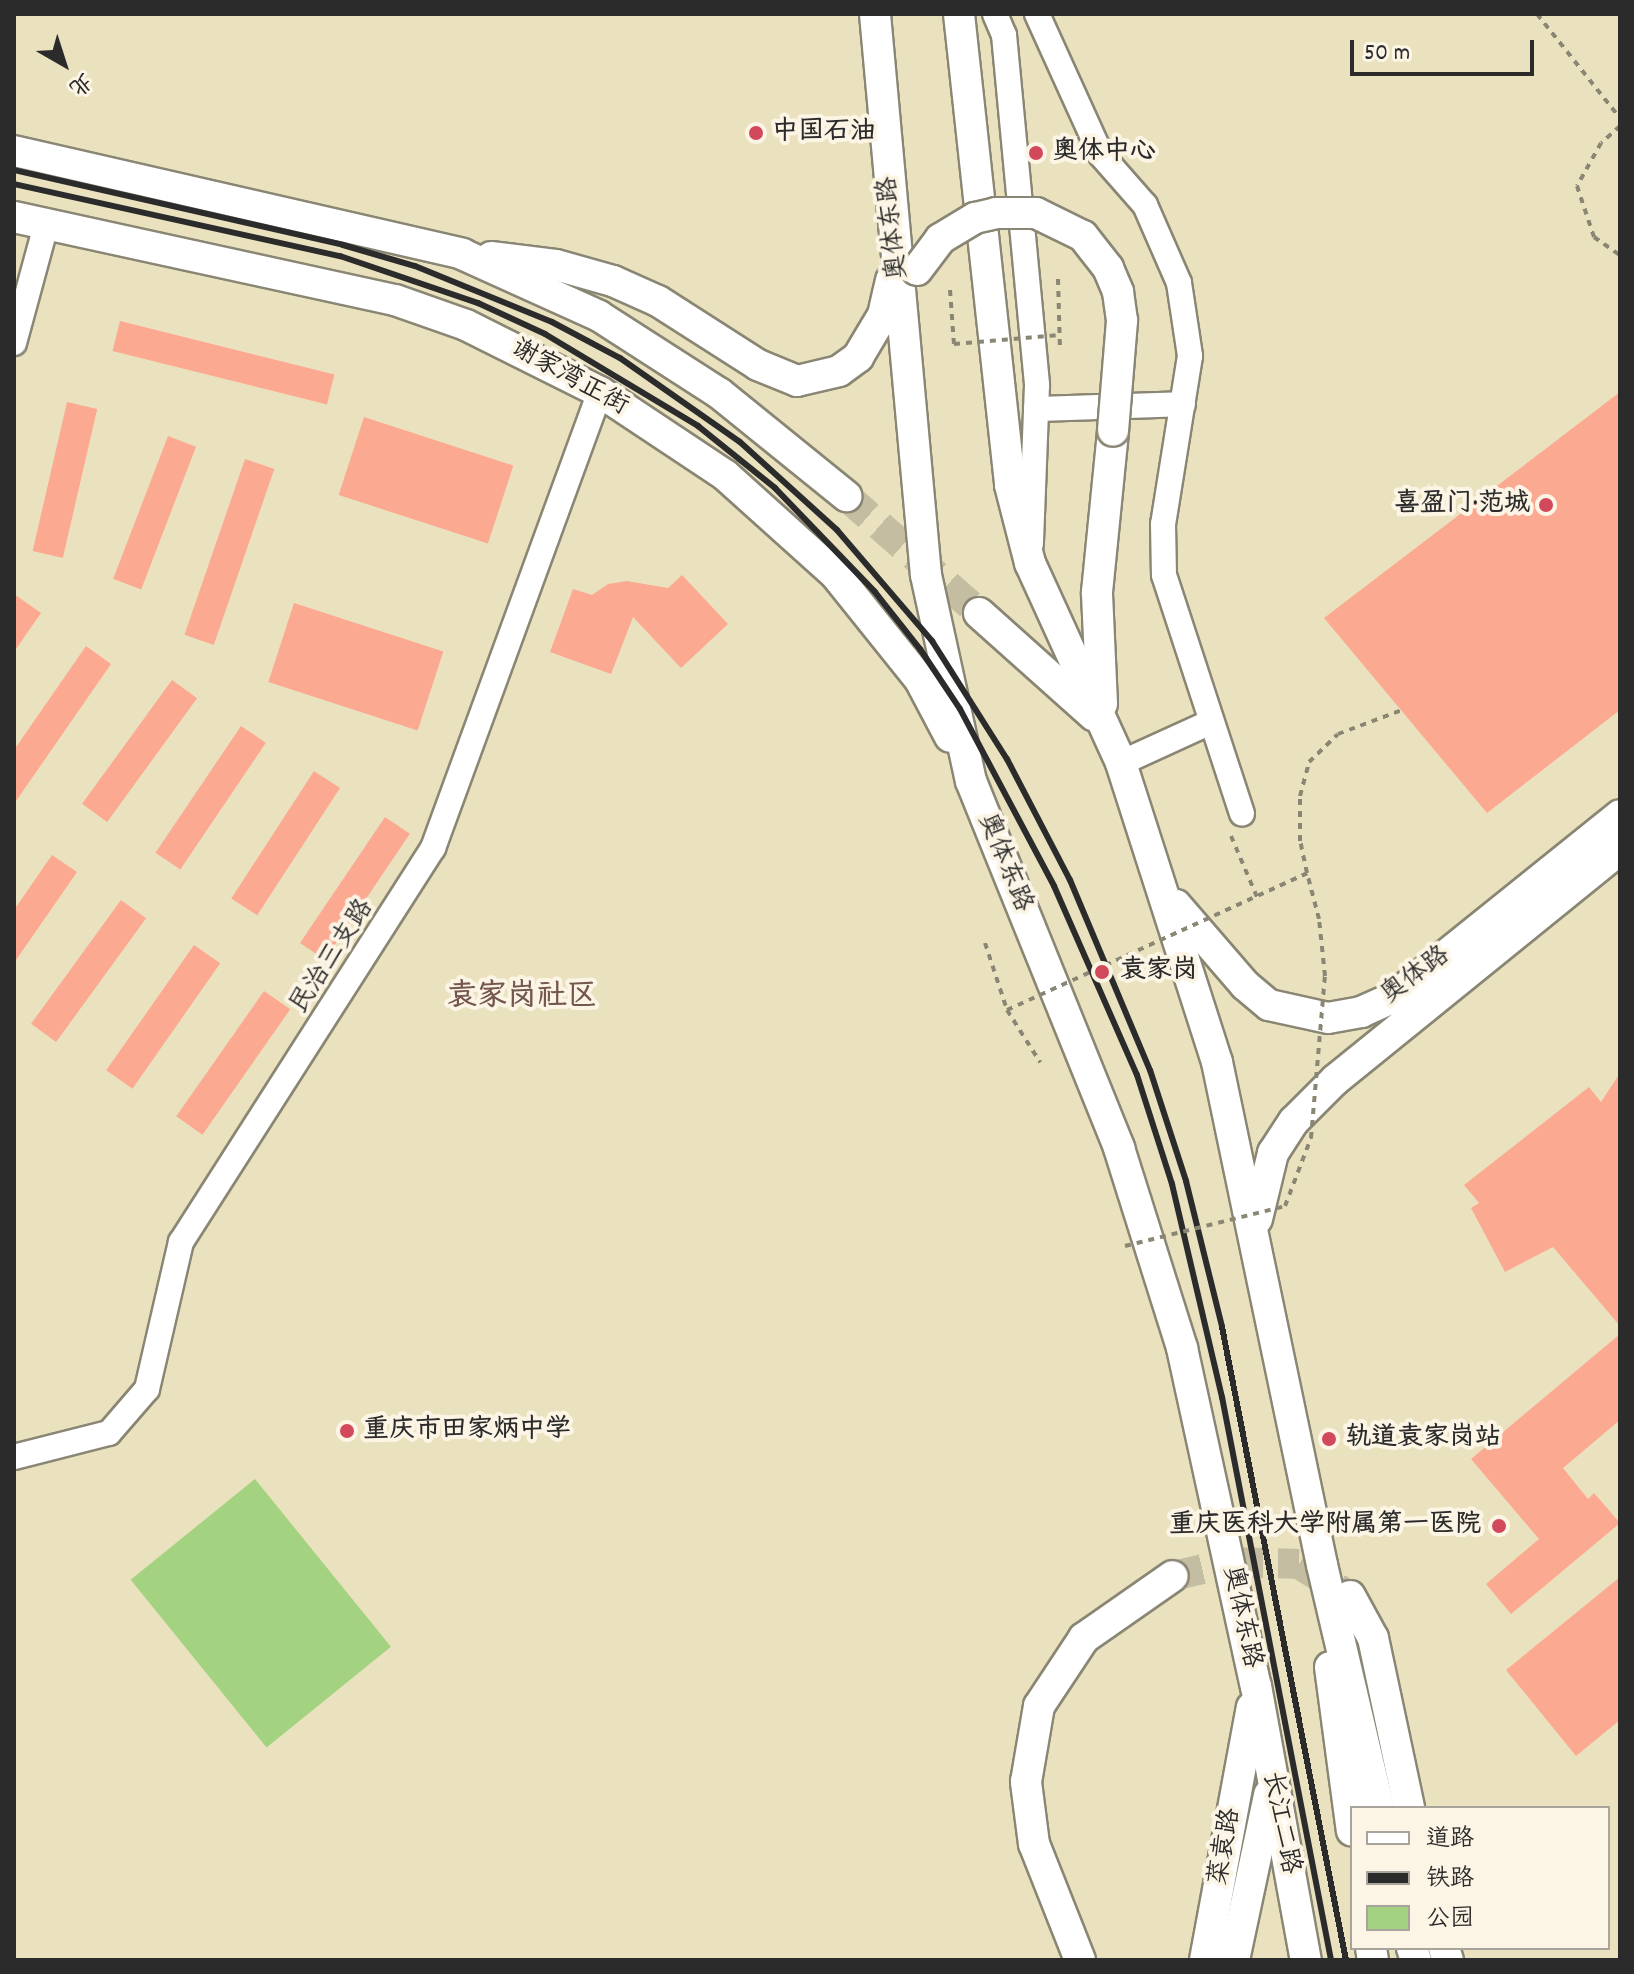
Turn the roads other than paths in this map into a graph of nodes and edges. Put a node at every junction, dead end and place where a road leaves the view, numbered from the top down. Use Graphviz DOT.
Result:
graph roads {
  1 [pos="875,14"];
  2 [pos="959,14"];
  3 [pos="995,14"];
  4 [pos="1037,14"];
  5 [pos="14,151"];
  6 [pos="14,217"];
  7 [pos="46,225"];
  8 [pos="462,254"];
  9 [pos="907,262"];
  10 [pos="14,343"];
  11 [pos="600,392"];
  12 [pos="1183,404"];
  13 [pos="1036,409"];
  14 [pos="846,496"];
  15 [pos="1030,563"];
  16 [pos="979,613"];
  17 [pos="1211,722"];
  18 [pos="1105,726"];
  19 [pos="1121,763"];
  20 [pos="971,781"];
  21 [pos="1620,815"];
  22 [pos="1234,820"];
  23 [pos="1620,849"];
  24 [pos="1168,897"];
  25 [pos="1254,1237"];
  26 [pos="14,1457"];
  27 [pos="1322,1565"];
  28 [pos="1173,1576"];
  29 [pos="1350,1596"];
  30 [pos="1256,1686"];
  31 [pos="1272,1782"];
  32 [pos="1379,1806"];
  33 [pos="1409,1806"];
  34 [pos="1350,1819"];
  35 [pos="1080,1960"];
  36 [pos="1205,1960"];
  37 [pos="1234,1960"];
  38 [pos="1306,1960"];
  1 -- 9 [label="main road, 奥体东路"];
  2 -- 15 [label="main road"];
  3 -- 13 [label="street"];
  4 -- 12 [label="street"];
  5 -- 8 [label="main road"];
  6 -- 7 [label="main road, 谢家湾正街"];
  7 -- 10 [label="street"];
  7 -- 11 [label="main road, 谢家湾正街"];
  8 -- 9 [label="main road"];
  8 -- 14 [label="main road"];
  9 -- 18 [label="main road, bridge"];
  9 -- 20 [label="main road, 奥体东路"];
  11 -- 20 [label="main road, 谢家湾正街"];
  11 -- 26 [label="street, 民治三支路"];
  12 -- 13 [label="street"];
  12 -- 17 [label="street"];
  13 -- 15 [label="street"];
  15 -- 18 [label="main road"];
  16 -- 18 [label="main road"];
  17 -- 19 [label="street"];
  17 -- 22 [label="street"];
  18 -- 19 [label="main road"];
  19 -- 24 [label="main road"];
  20 -- 30 [label="main road, 奥体东路"];
  21 -- 24 [label="main road, 奥体路"];
  23 -- 25 [label="main road, 奥体路"];
  24 -- 25 [label="main road"];
  25 -- 27 [label="main road"];
  27 -- 32 [label="main road"];
  27 -- 34 [label="main road"];
  28 -- 35 [label="main road"];
  29 -- 33 [label="main road"];
  30 -- 31 [label="main road, 长江二路"];
  30 -- 36 [label="main road, 菜袁路"];
  31 -- 37 [label="main road"];
  31 -- 38 [label="main road, 长江二路"];
}
